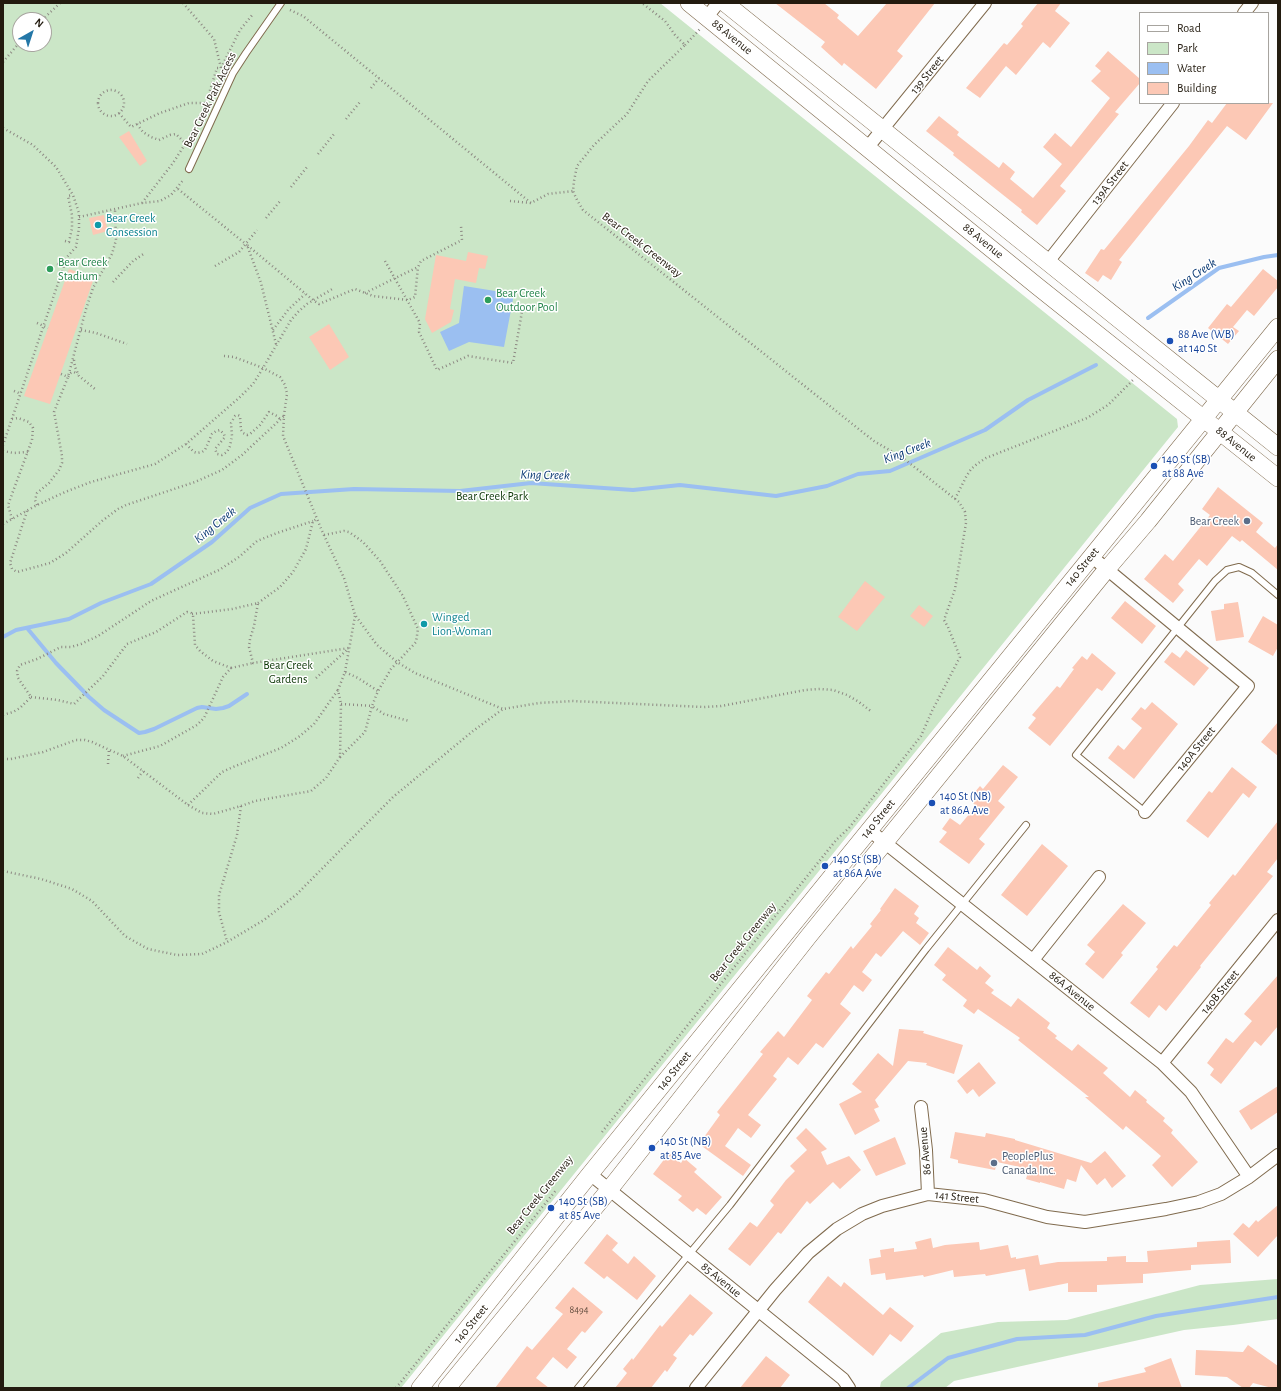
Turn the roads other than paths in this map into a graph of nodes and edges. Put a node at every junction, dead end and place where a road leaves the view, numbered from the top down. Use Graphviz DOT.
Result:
graph roads {
  1 [pos="281,3"];
  2 [pos="689,3"];
  3 [pos="718,3"];
  4 [pos="725,3"];
  5 [pos="985,3"];
  6 [pos="1252,3"];
  7 [pos="1245,12"];
  8 [pos="704,23"];
  9 [pos="1172,104"];
  10 [pos="882,130"];
  11 [pos="868,147"];
  12 [pos="189,169"];
  13 [pos="1047,263"];
  14 [pos="1278,327"];
  15 [pos="1278,359"];
  16 [pos="1219,400"];
  17 [pos="1235,413"];
  18 [pos="1204,418"];
  19 [pos="1220,432"];
  20 [pos="1278,447"];
  21 [pos="1278,478"];
  22 [pos="1091,556"];
  23 [pos="1107,569"];
  24 [pos="1278,595"];
  25 [pos="1179,628"];
  26 [pos="1144,812"];
  27 [pos="1026,825"];
  28 [pos="869,830"];
  29 [pos="885,842"];
  30 [pos="1099,877"];
  31 [pos="962,904"];
  32 [pos="1278,920"];
  33 [pos="1033,960"];
  34 [pos="1162,1063"];
  35 [pos="921,1107"];
  36 [pos="1278,1155"];
  37 [pos="590,1174"];
  38 [pos="1249,1177"];
  39 [pos="609,1190"];
  40 [pos="928,1194"];
  41 [pos="690,1255"];
  42 [pos="758,1310"];
  43 [pos="420,1388"];
  44 [pos="447,1388"];
  45 [pos="578,1388"];
  46 [pos="696,1388"];
  47 [pos="850,1388"];
  1 -- 12 [label="lane, Bear Creek Park Access"];
  2 -- 8 [label="main road, 88 Avenue"];
  3 -- 8 [label="street"];
  4 -- 10 [label="main road, 88 Avenue"];
  5 -- 10 [label="street, 139 Street"];
  6 -- 7 [label="street"];
  8 -- 11 [label="main road, 88 Avenue"];
  9 -- 13 [label="street, 139A Street"];
  10 -- 11 [label="street, 139 Street"];
  10 -- 13 [label="main road, 88 Avenue"];
  11 -- 18 [label="main road, 88 Avenue"];
  13 -- 16 [label="main road, 88 Avenue"];
  14 -- 16 [label="main road, 140 Street"];
  15 -- 17 [label="main road, 140 Street"];
  16 -- 17 [label="main road, 88 Avenue"];
  16 -- 18 [label="main road, 140 Street"];
  17 -- 19 [label="main road, 140 Street"];
  17 -- 20 [label="main road, 88 Avenue"];
  18 -- 19 [label="main road, 88 Avenue"];
  18 -- 22 [label="main road, 140 Street"];
  19 -- 21 [label="main road, 88 Avenue"];
  19 -- 23 [label="main road, 140 Street"];
  22 -- 23 [label="street"];
  22 -- 28 [label="main road, 140 Street"];
  23 -- 25 [label="street"];
  23 -- 29 [label="main road, 140 Street"];
  24 -- 25 [label="lane"];
  25 -- 26 [label="lane"];
  25 -- 26 [label="street, 140A Street"];
  27 -- 31 [label="lane"];
  28 -- 29 [label="street, 86A Avenue"];
  28 -- 37 [label="main road, 140 Street"];
  29 -- 31 [label="street, 86A Avenue"];
  29 -- 39 [label="main road, 140 Street"];
  30 -- 33 [label="street"];
  31 -- 33 [label="street, 86A Avenue"];
  31 -- 41 [label="lane"];
  32 -- 34 [label="street, 140B Street"];
  33 -- 34 [label="street, 86A Avenue"];
  34 -- 38 [label="street, 86A Avenue"];
  35 -- 40 [label="street, 86 Avenue"];
  36 -- 38 [label="street, 141 Street"];
  37 -- 39 [label="street, 85 Avenue"];
  37 -- 43 [label="main road, 140 Street"];
  38 -- 40 [label="street, 141 Street"];
  39 -- 41 [label="street, 85 Avenue"];
  39 -- 44 [label="main road, 140 Street"];
  40 -- 42 [label="street, 141 Street"];
  41 -- 42 [label="street, 85 Avenue"];
  41 -- 45 [label="lane"];
  42 -- 46 [label="street, 141 Street"];
  42 -- 47 [label="street, 85 Avenue"];
}
